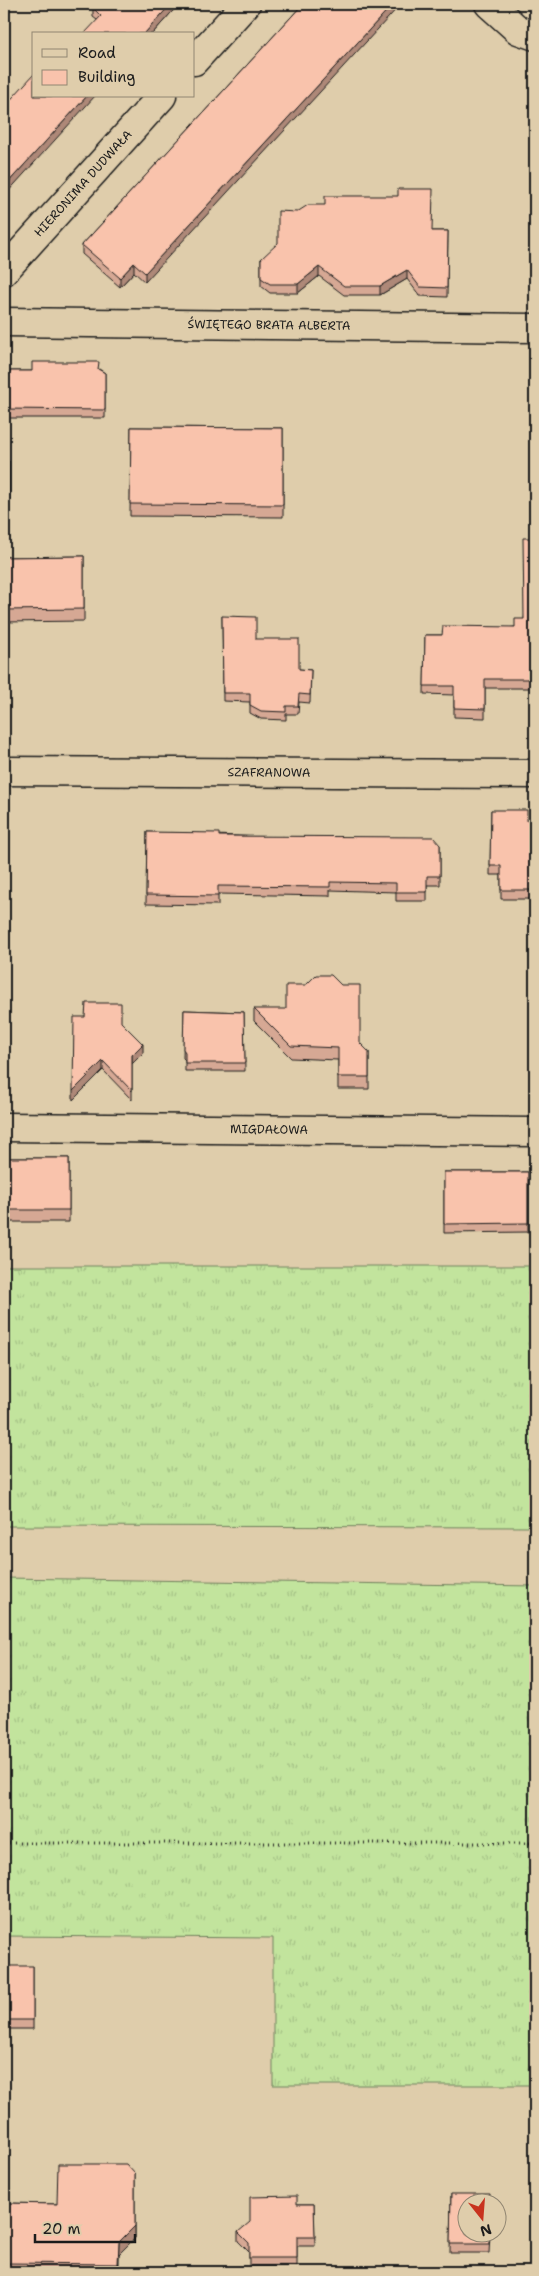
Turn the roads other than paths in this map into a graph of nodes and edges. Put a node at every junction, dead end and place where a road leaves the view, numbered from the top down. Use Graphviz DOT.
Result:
graph roads {
  1 [pos="246,4"];
  2 [pos="490,4"];
  3 [pos="535,36"];
  4 [pos="195,60"];
  5 [pos="160,98"];
  6 [pos="4,271"];
  7 [pos="4,322"];
  8 [pos="535,328"];
  9 [pos="4,771"];
  10 [pos="535,774"];
  11 [pos="4,1127"];
  12 [pos="535,1132"];
  1 -- 4 [label="street"];
  2 -- 3 [label="street"];
  5 -- 6 [label="street, HIERONIMA DUDWAŁA"];
  7 -- 8 [label="street, ŚWIĘTEGO BRATA ALBERTA"];
  9 -- 10 [label="street, SZAFRANOWA"];
  11 -- 12 [label="street, MIGDAŁOWA"];
}
